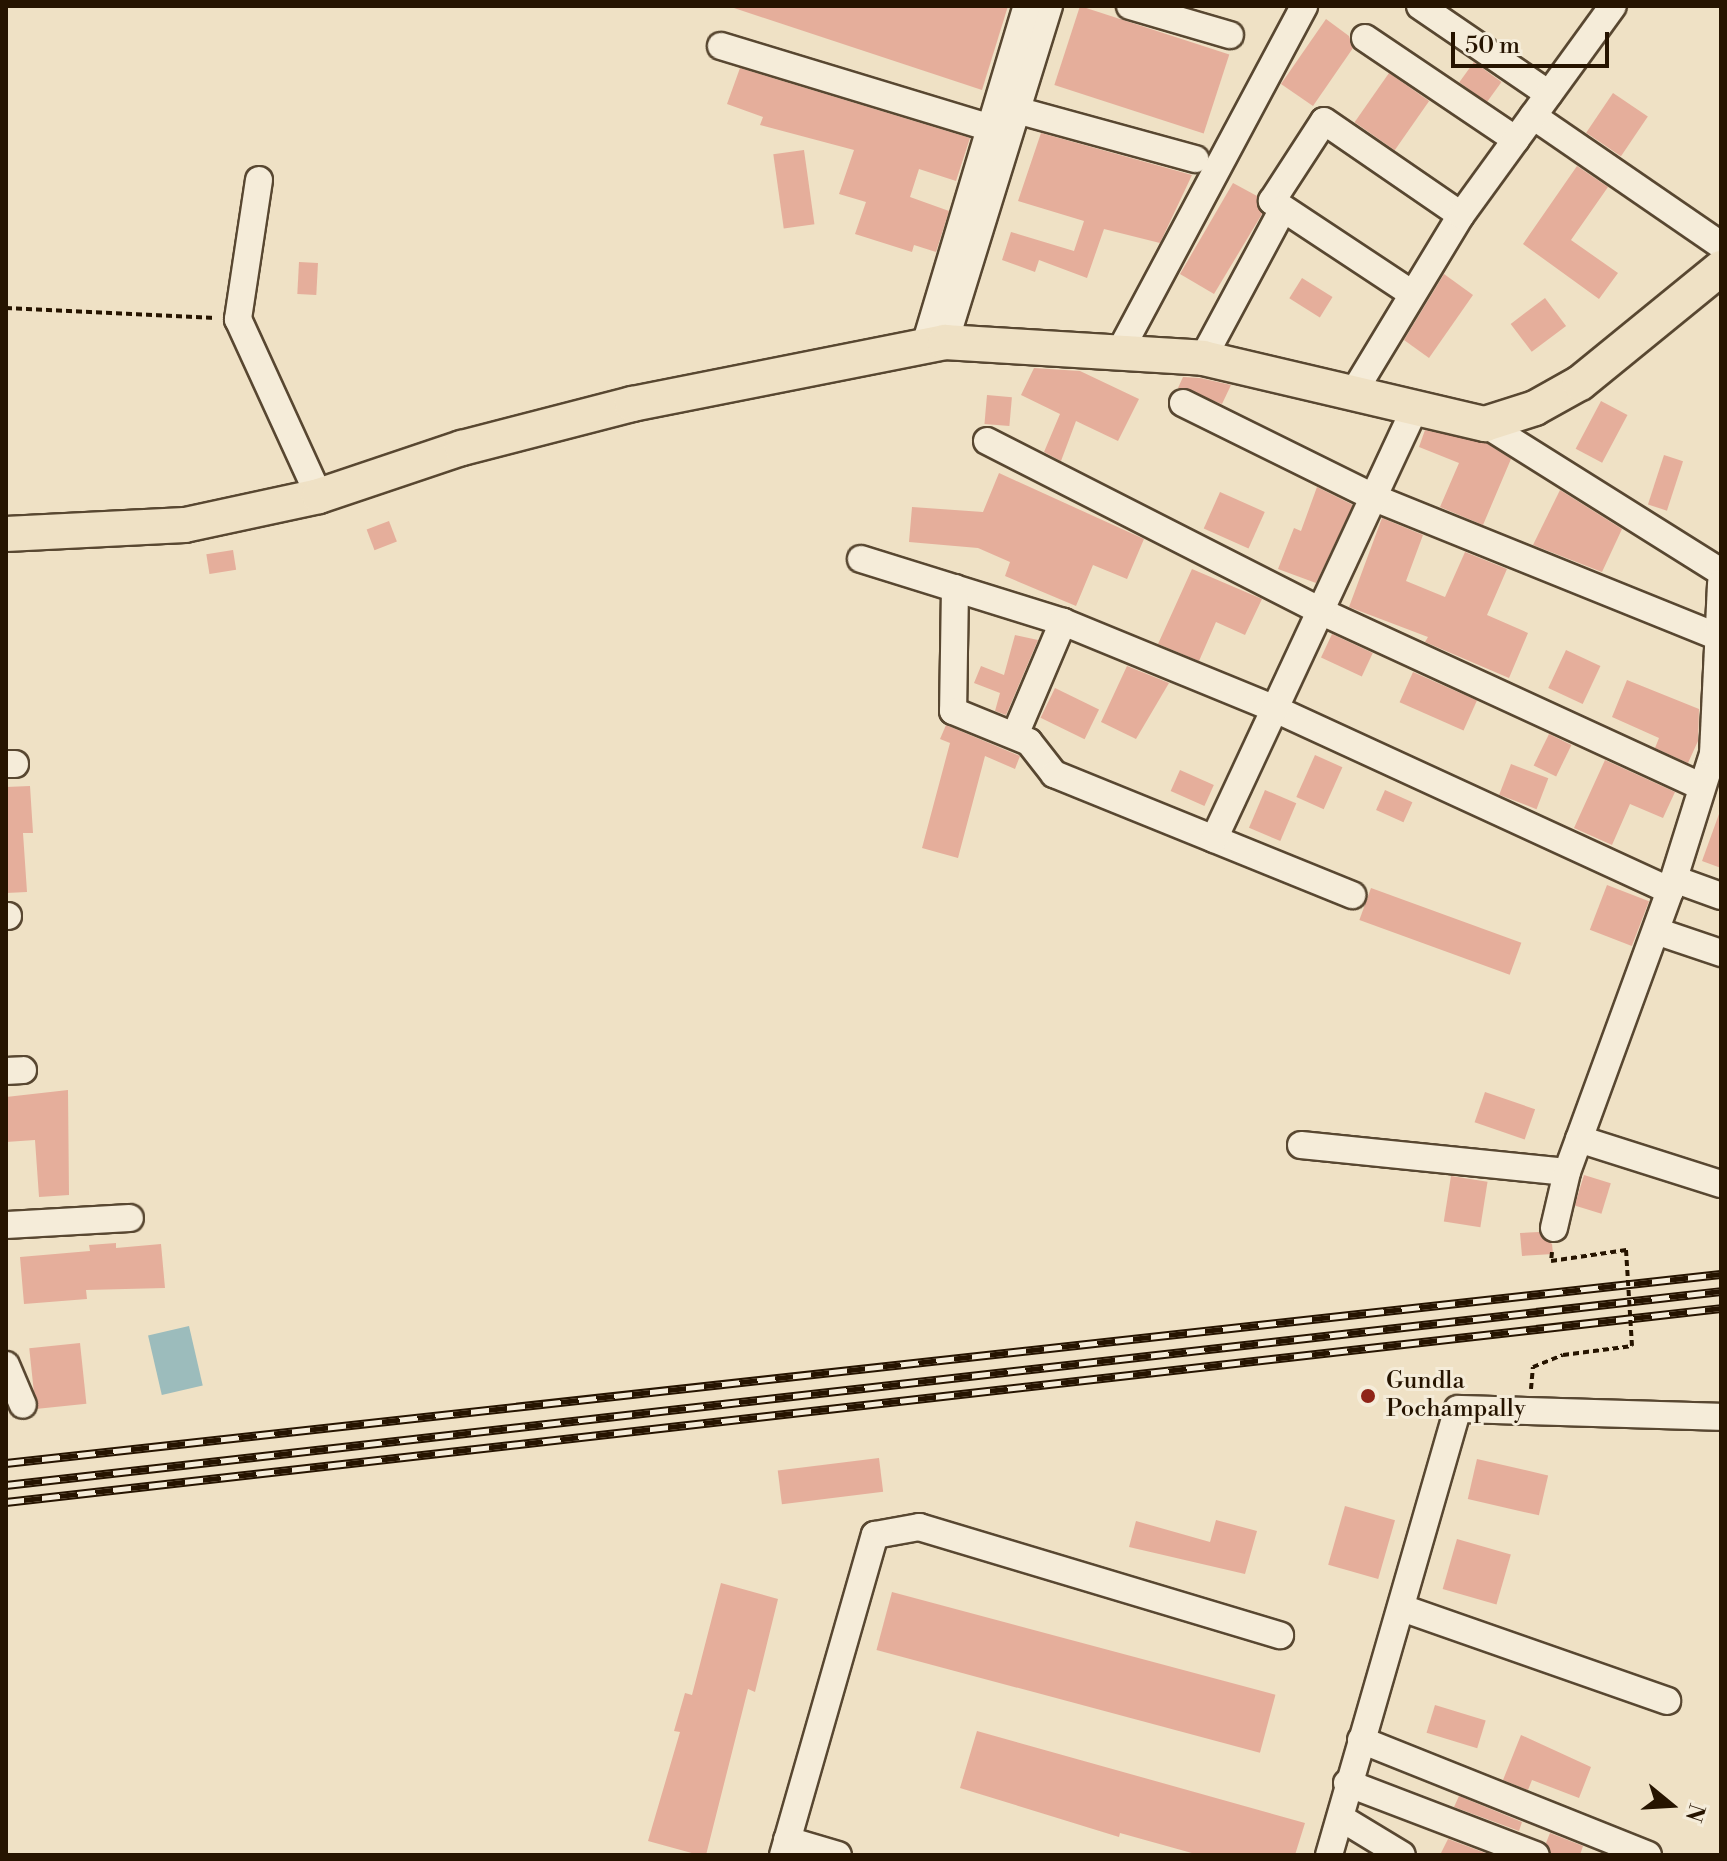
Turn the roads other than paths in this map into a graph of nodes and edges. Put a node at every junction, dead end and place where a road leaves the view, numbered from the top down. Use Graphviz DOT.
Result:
graph roads {
  1 [pos="1027,6"];
  2 [pos="1049,6"];
  3 [pos="1130,6"];
  4 [pos="1304,6"];
  5 [pos="1420,6"];
  6 [pos="1613,6"];
  7 [pos="1230,35"];
  8 [pos="1365,38"];
  9 [pos="721,46"];
  10 [pos="1549,94"];
  11 [pos="1016,110"];
  12 [pos="1533,116"];
  13 [pos="991,128"];
  14 [pos="1516,140"];
  15 [pos="1195,159"];
  16 [pos="259,180"];
  17 [pos="1283,209"];
  18 [pos="1461,215"];
  19 [pos="1721,245"];
  20 [pos="1721,268"];
  21 [pos="1411,293"];
  22 [pos="935,344"];
  23 [pos="1120,351"];
  24 [pos="1203,358"];
  25 [pos="1352,395"];
  26 [pos="1183,403"];
  27 [pos="1414,411"];
  28 [pos="1485,424"];
  29 [pos="987,441"];
  30 [pos="319,496"];
  31 [pos="1377,499"];
  32 [pos="6,534"];
  33 [pos="861,559"];
  34 [pos="1721,572"];
  35 [pos="1721,583"];
  36 [pos="955,588"];
  37 [pos="1322,612"];
  38 [pos="1063,622"];
  39 [pos="1719,637"];
  40 [pos="1275,709"];
  41 [pos="1015,735"];
  42 [pos="1717,755"];
  43 [pos="1700,786"];
  44 [pos="1214,839"];
  45 [pos="1672,885"];
  46 [pos="1352,895"];
  47 [pos="1721,896"];
  48 [pos="1656,931"];
  49 [pos="1721,953"];
  50 [pos="1579,1139"];
  51 [pos="1301,1145"];
  52 [pos="1567,1172"];
  53 [pos="1721,1184"];
  54 [pos="130,1218"];
  55 [pos="6,1225"];
  56 [pos="1554,1228"];
  57 [pos="6,1365"];
  58 [pos="23,1405"];
  59 [pos="1721,1417"];
  60 [pos="1402,1608"];
  61 [pos="1280,1635"];
  62 [pos="1667,1701"];
  63 [pos="1361,1740"];
  64 [pos="1347,1783"];
  65 [pos="1341,1818"];
  66 [pos="1597,1847"];
  67 [pos="785,1848"];
  68 [pos="838,1855"];
  69 [pos="1329,1855"];
  70 [pos="1402,1855"];
  71 [pos="1536,1855"];
  72 [pos="1648,1855"];
  1 -- 13 [label="street"];
  2 -- 11 [label="street"];
  3 -- 7 [label="street"];
  4 -- 23 [label="street"];
  5 -- 10 [label="street"];
  6 -- 10 [label="street"];
  8 -- 14 [label="street"];
  9 -- 13 [label="street"];
  10 -- 12 [label="street"];
  11 -- 15 [label="street"];
  11 -- 22 [label="street"];
  12 -- 14 [label="street"];
  12 -- 19 [label="street"];
  13 -- 22 [label="street"];
  14 -- 18 [label="street"];
  16 -- 30 [label="street"];
  17 -- 18 [label="street"];
  17 -- 21 [label="street"];
  17 -- 24 [label="street"];
  18 -- 21 [label="street"];
  20 -- 28 [label="main road"];
  21 -- 25 [label="street"];
  22 -- 23 [label="main road"];
  22 -- 30 [label="main road"];
  23 -- 24 [label="main road"];
  24 -- 25 [label="main road"];
  25 -- 27 [label="main road"];
  26 -- 31 [label="street"];
  27 -- 28 [label="main road"];
  27 -- 31 [label="street"];
  28 -- 34 [label="street"];
  29 -- 37 [label="street"];
  30 -- 32 [label="main road"];
  31 -- 37 [label="street"];
  31 -- 39 [label="street"];
  33 -- 36 [label="street"];
  35 -- 39 [label="street"];
  36 -- 38 [label="street"];
  36 -- 41 [label="street"];
  37 -- 40 [label="street"];
  37 -- 43 [label="street"];
  38 -- 40 [label="street"];
  38 -- 41 [label="street"];
  39 -- 42 [label="street"];
  40 -- 44 [label="street"];
  40 -- 45 [label="street"];
  41 -- 44 [label="street"];
  42 -- 43 [label="street"];
  43 -- 45 [label="street"];
  44 -- 46 [label="street"];
  45 -- 47 [label="street"];
  45 -- 48 [label="street"];
  48 -- 49 [label="street"];
  48 -- 50 [label="street"];
  50 -- 52 [label="street"];
  50 -- 53 [label="street"];
  51 -- 52 [label="street"];
  52 -- 56 [label="street"];
  54 -- 55 [label="street"];
  57 -- 58 [label="street"];
  59 -- 60 [label="street"];
  60 -- 62 [label="street"];
  60 -- 63 [label="street"];
  61 -- 67 [label="street"];
  63 -- 64 [label="street"];
  63 -- 66 [label="street"];
  64 -- 65 [label="street"];
  64 -- 71 [label="street"];
  65 -- 69 [label="street"];
  65 -- 70 [label="street"];
  66 -- 72 [label="street"];
  67 -- 68 [label="street"];
}
